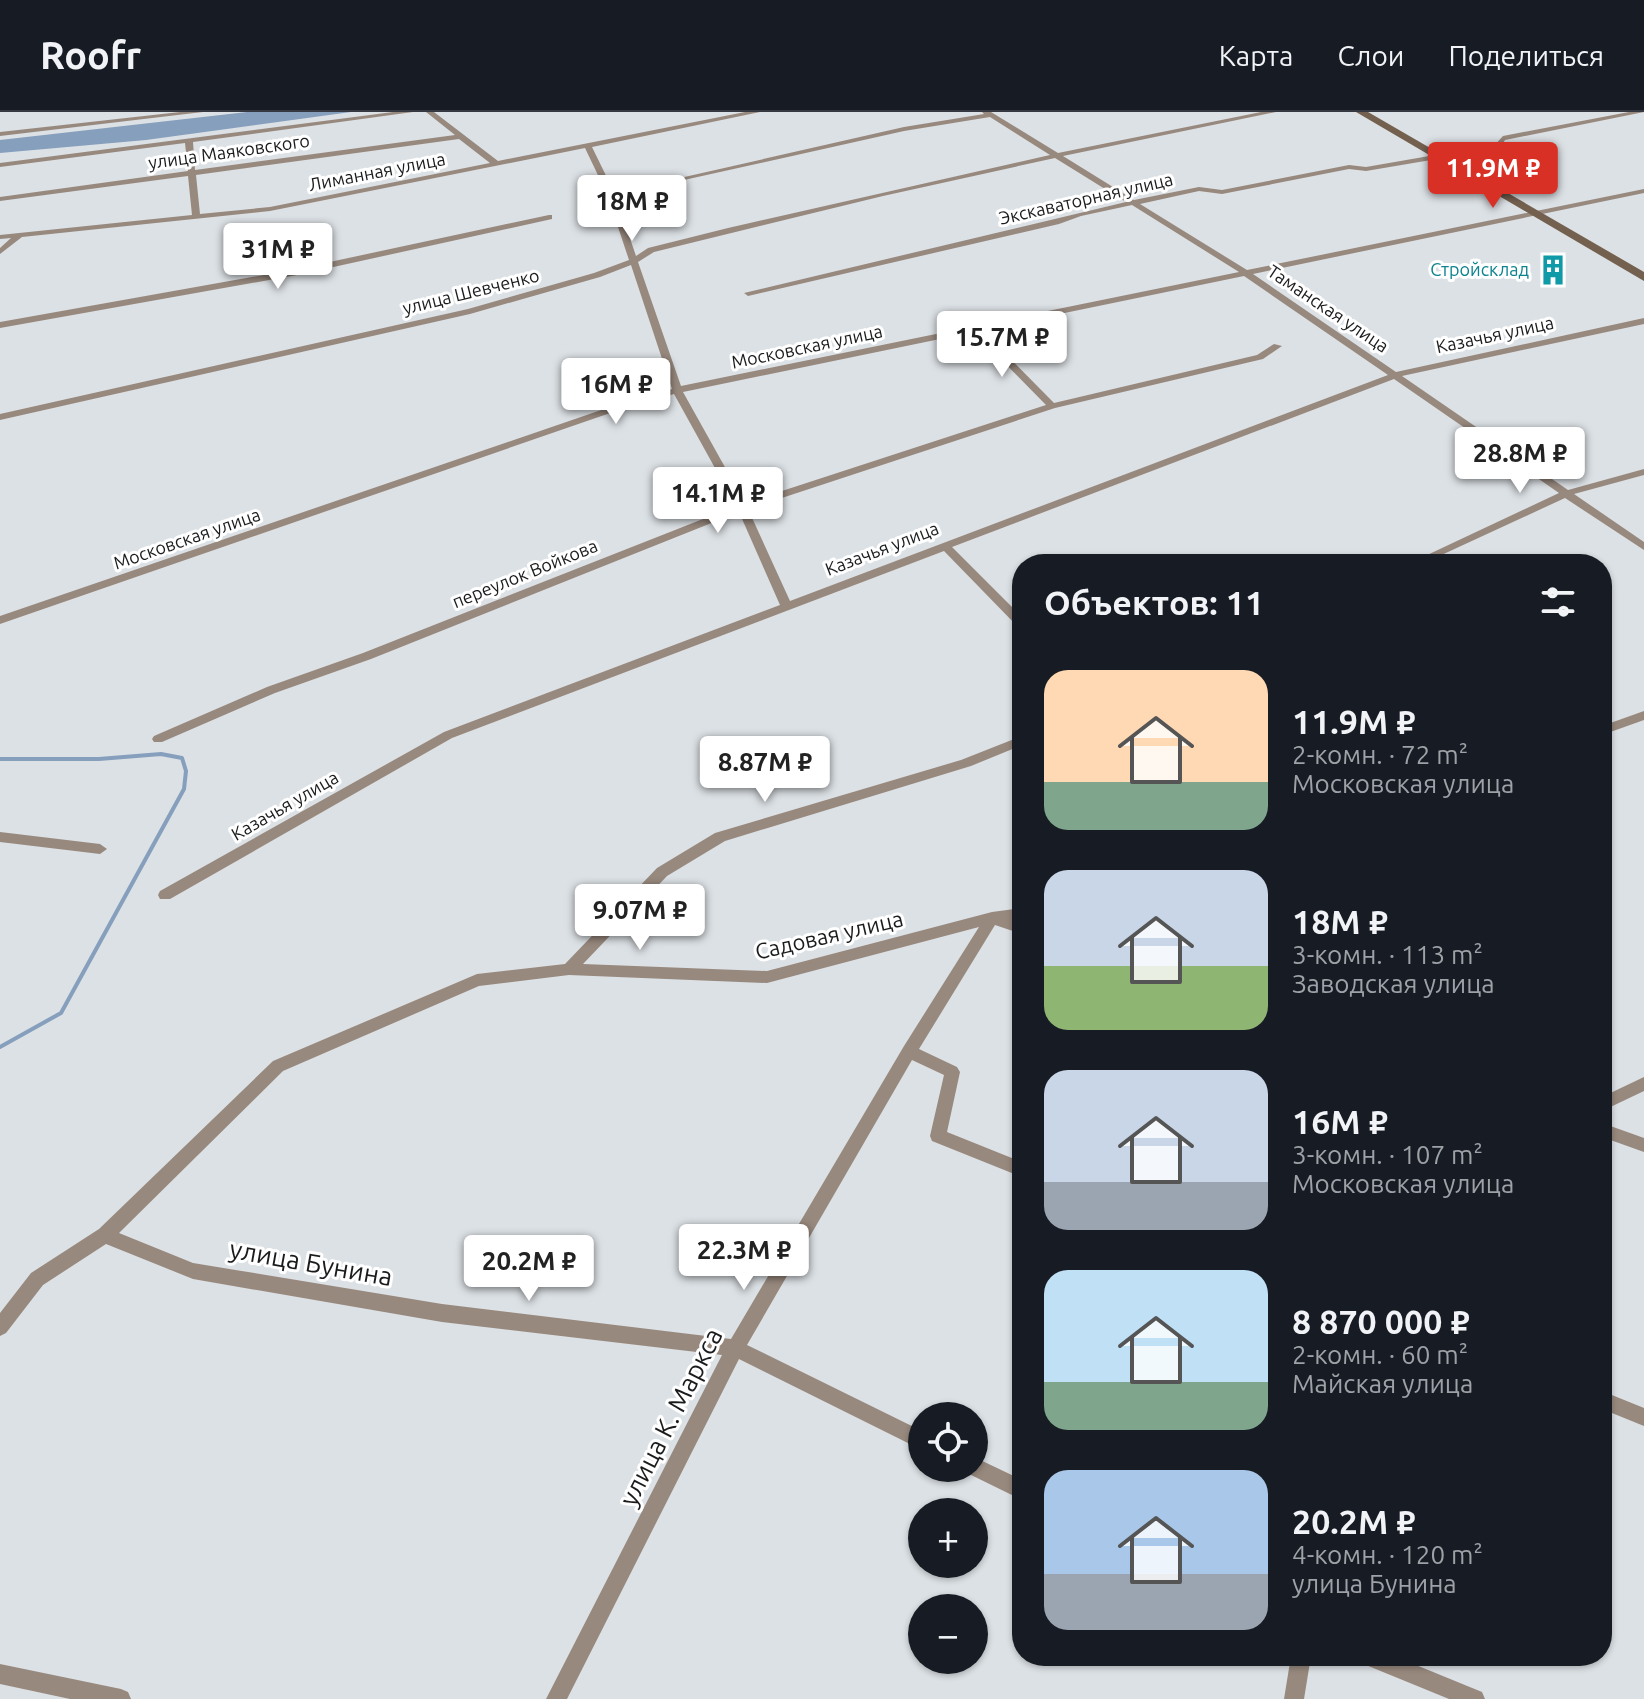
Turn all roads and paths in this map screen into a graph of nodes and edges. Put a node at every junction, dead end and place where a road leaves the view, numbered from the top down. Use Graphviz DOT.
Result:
graph roads {
  1 [pos="199,112"];
  2 [pos="409,112"];
  3 [pos="430,112"];
  4 [pos="756,112"];
  5 [pos="1272,112"];
  6 [pos="1361,112"];
  7 [pos="1640,112"];
  8 [pos="988,114"];
  9 [pos="0,134"];
  10 [pos="462,136"];
  11 [pos="189,142"];
  12 [pos="588,147"];
  13 [pos="1057,154"];
  14 [pos="1438,158"];
  15 [pos="0,165"];
  16 [pos="498,165"];
  17 [pos="191,174"];
  18 [pos="684,178"];
  19 [pos="1644,191"];
  20 [pos="0,199"];
  21 [pos="1135,203"];
  22 [pos="1537,214"];
  23 [pos="196,217"];
  24 [pos="549,217"];
  25 [pos="20,235"];
  26 [pos="0,237"];
  27 [pos="0,252"];
  28 [pos="634,261"];
  29 [pos="1243,271"];
  30 [pos="1644,277"];
  31 [pos="748,293"];
  32 [pos="1644,321"];
  33 [pos="0,325"];
  34 [pos="976,329"];
  35 [pos="1277,346"];
  36 [pos="1396,375"];
  37 [pos="677,390"];
  38 [pos="1052,406"];
  39 [pos="0,417"];
  40 [pos="1644,472"];
  41 [pos="1567,493"];
  42 [pos="742,507"];
  43 [pos="944,545"];
  44 [pos="1644,547"];
  45 [pos="1435,554"];
  46 [pos="786,605"];
  47 [pos="1012,614"];
  48 [pos="0,620"];
  49 [pos="1644,715"];
  50 [pos="1612,727"];
  51 [pos="158,739"];
  52 [pos="1012,744"];
  53 [pos="0,837"];
  54 [pos="100,849"];
  55 [pos="165,895"];
  56 [pos="1012,915"];
  57 [pos="992,918"];
  58 [pos="1012,925"];
  59 [pos="569,969"];
  60 [pos="909,1051"];
  61 [pos="1644,1084"];
  62 [pos="1612,1099"];
  63 [pos="1612,1134"];
  64 [pos="1644,1145"];
  65 [pos="1012,1166"];
  66 [pos="105,1235"];
  67 [pos="0,1327"];
  68 [pos="735,1348"];
  69 [pos="1612,1404"];
  70 [pos="1644,1417"];
  71 [pos="908,1434"];
  72 [pos="988,1473"];
  73 [pos="1012,1485"];
  74 [pos="1299,1666"];
  75 [pos="1393,1666"];
  76 [pos="0,1674"];
  77 [pos="121,1699"];
  78 [pos="556,1699"];
  79 [pos="1294,1699"];
  80 [pos="1475,1699"];
  1 -- 9 [label="street"];
  2 -- 11 [label="street"];
  3 -- 10 [label="street"];
  4 -- 12 [label="street, Лиманная улица"];
  5 -- 13 [label="street, улица Шевченко"];
  6 -- 14 [label="street"];
  7 -- 14 [label="street, Экскаваторная улица"];
  8 -- 13 [label="street, Таманская улица"];
  8 -- 18 [label="street"];
  10 -- 16 [label="street"];
  10 -- 17 [label="street, улица Маяковского"];
  11 -- 15 [label="street"];
  11 -- 17 [label="street"];
  12 -- 16 [label="street, Лиманная улица"];
  12 -- 28 [label="street"];
  13 -- 21 [label="street, Таманская улица"];
  13 -- 28 [label="street, улица Шевченко"];
  14 -- 21 [label="street, Экскаваторная улица"];
  14 -- 22 [label="street"];
  16 -- 23 [label="street, Лиманная улица"];
  17 -- 20 [label="street, улица Маяковского"];
  17 -- 23 [label="street"];
  19 -- 22 [label="street, Московская улица"];
  21 -- 29 [label="street, Таманская улица"];
  21 -- 31 [label="street, Экскаваторная улица"];
  22 -- 29 [label="street, Московская улица"];
  22 -- 30 [label="street"];
  23 -- 25 [label="street, Лиманная улица"];
  24 -- 33 [label="street"];
  25 -- 26 [label="street, Лиманная улица"];
  25 -- 27 [label="street"];
  28 -- 37 [label="street"];
  28 -- 39 [label="street, улица Шевченко"];
  29 -- 34 [label="street, Московская улица"];
  29 -- 36 [label="street, Таманская улица"];
  32 -- 36 [label="street, Казачья улица"];
  34 -- 37 [label="street, Московская улица"];
  34 -- 38 [label="street"];
  35 -- 38 [label="street, переулок Войкова"];
  36 -- 41 [label="street, Таманская улица"];
  36 -- 43 [label="street, Казачья улица"];
  37 -- 42 [label="street"];
  37 -- 48 [label="street, Московская улица"];
  38 -- 42 [label="street, переулок Войкова"];
  40 -- 41 [label="street"];
  41 -- 44 [label="street, Таманская улица"];
  41 -- 45 [label="street"];
  42 -- 46 [label="street"];
  42 -- 51 [label="street, переулок Войкова"];
  43 -- 46 [label="street, Казачья улица"];
  43 -- 47 [label="street"];
  46 -- 55 [label="street, Казачья улица"];
  49 -- 50 [label="street"];
  52 -- 59 [label="street"];
  53 -- 54 [label="street"];
  56 -- 57 [label="street, Садовая улица"];
  57 -- 58 [label="street"];
  57 -- 59 [label="street, Садовая улица"];
  57 -- 60 [label="street, улица К. Маркса"];
  59 -- 66 [label="street, Садовая улица"];
  60 -- 65 [label="street"];
  60 -- 68 [label="street, улица К. Маркса"];
  61 -- 62 [label="street"];
  63 -- 64 [label="street"];
  66 -- 67 [label="street"];
  66 -- 68 [label="street, улица Бунина"];
  68 -- 71 [label="street, улица Бунина"];
  68 -- 78 [label="street, улица К. Маркса"];
  69 -- 70 [label="street"];
  72 -- 73 [label="street"];
  74 -- 79 [label="street"];
  75 -- 80 [label="street"];
  76 -- 77 [label="street"];
}
